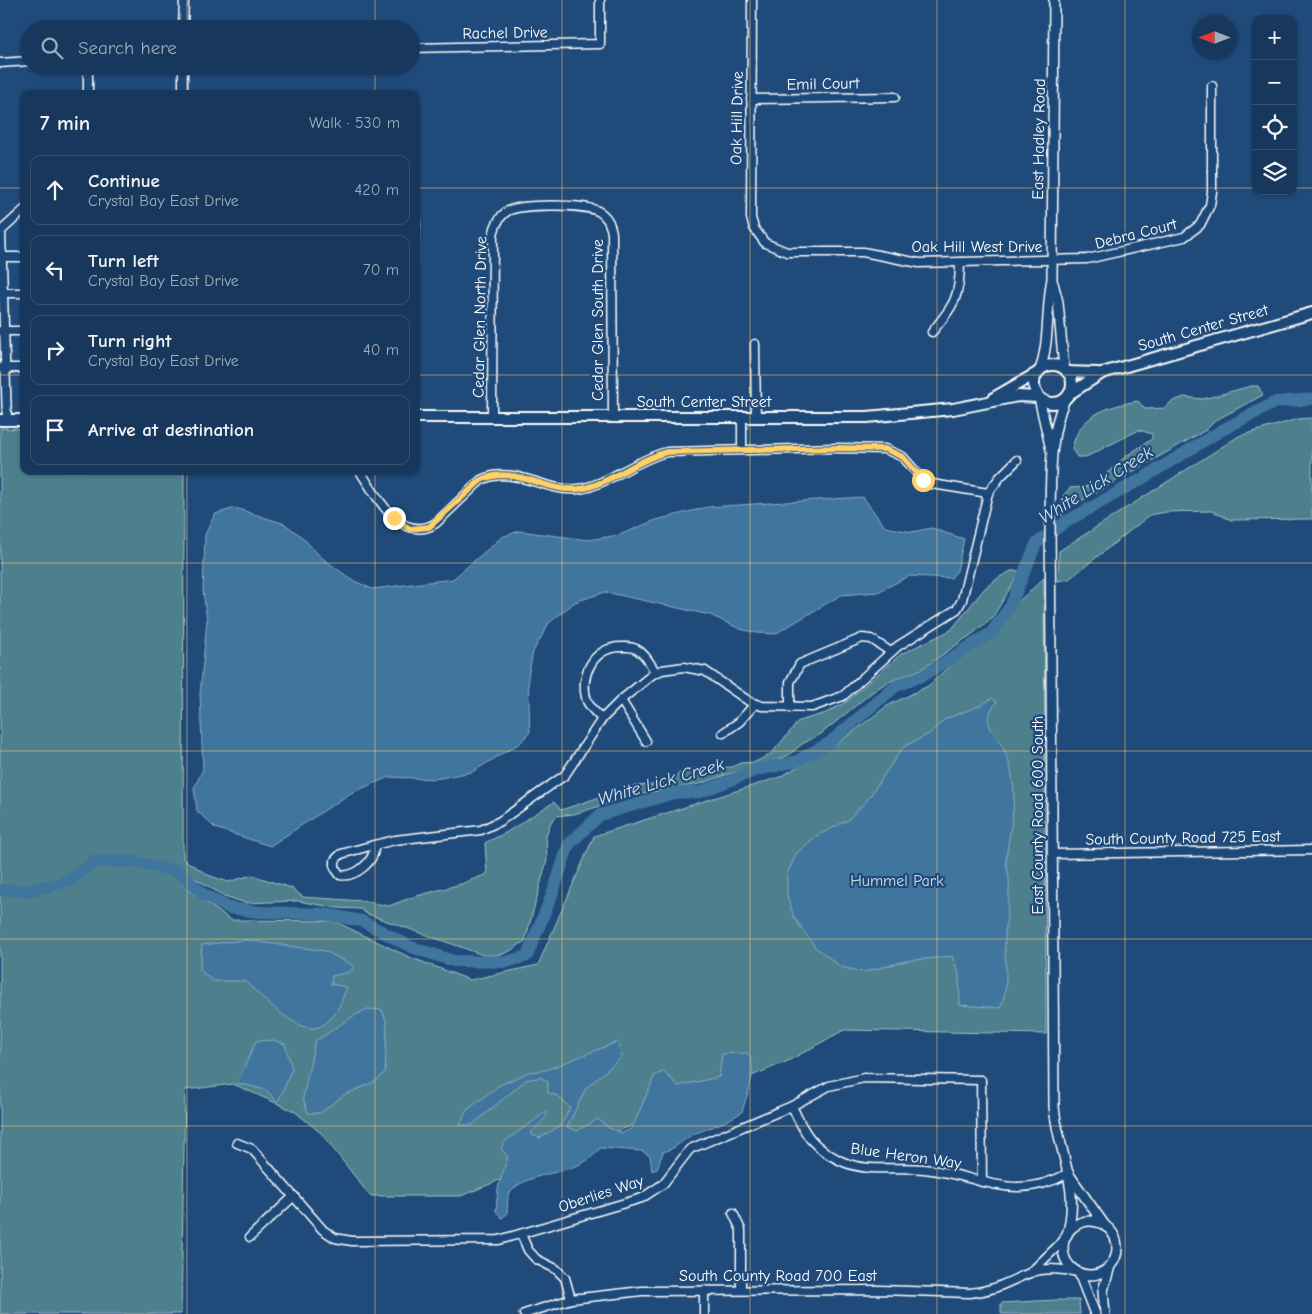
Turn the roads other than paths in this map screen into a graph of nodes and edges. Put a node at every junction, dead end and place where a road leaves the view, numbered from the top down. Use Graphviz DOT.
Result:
graph roads {
  1 [pos="184,0"];
  2 [pos="600,0"];
  3 [pos="752,0"];
  4 [pos="1054,0"];
  5 [pos="183,20"];
  6 [pos="420,48"];
  7 [pos="20,62"];
  8 [pos="0,63"];
  9 [pos="88,75"];
  10 [pos="183,75"];
  11 [pos="1212,86"];
  12 [pos="88,90"];
  13 [pos="184,90"];
  14 [pos="895,96"];
  15 [pos="751,99"];
  16 [pos="556,207"];
  17 [pos="20,214"];
  18 [pos="758,235"];
  19 [pos="0,257"];
  20 [pos="20,257"];
  21 [pos="1052,261"];
  22 [pos="960,262"];
  23 [pos="1052,279"];
  24 [pos="20,293"];
  25 [pos="1,294"];
  26 [pos="1312,313"];
  27 [pos="3,331"];
  28 [pos="20,331"];
  29 [pos="932,332"];
  30 [pos="755,344"];
  31 [pos="3,368"];
  32 [pos="20,368"];
  33 [pos="1039,371"];
  34 [pos="1066,371"];
  35 [pos="1102,373"];
  36 [pos="1067,396"];
  37 [pos="1038,397"];
  38 [pos="990,400"];
  39 [pos="492,417"];
  40 [pos="613,417"];
  41 [pos="420,418"];
  42 [pos="742,418"];
  43 [pos="756,418"];
  44 [pos="4,420"];
  45 [pos="20,420"];
  46 [pos="742,449"];
  47 [pos="1052,455"];
  48 [pos="1016,460"];
  49 [pos="363,475"];
  50 [pos="988,493"];
  51 [pos="891,652"];
  52 [pos="656,673"];
  53 [pos="621,700"];
  54 [pos="755,704"];
  55 [pos="790,708"];
  56 [pos="602,719"];
  57 [pos="723,733"];
  58 [pos="646,742"];
  59 [pos="374,845"];
  60 [pos="1312,850"];
  61 [pos="1054,854"];
  62 [pos="792,1106"];
  63 [pos="237,1143"];
  64 [pos="1069,1173"];
  65 [pos="982,1182"];
  66 [pos="294,1196"];
  67 [pos="732,1214"];
  68 [pos="1106,1227"];
  69 [pos="521,1234"];
  70 [pos="250,1237"];
  71 [pos="1066,1237"];
  72 [pos="1110,1266"];
  73 [pos="1032,1272"];
  74 [pos="1078,1272"];
  75 [pos="741,1289"];
  76 [pos="704,1290"];
  77 [pos="571,1299"];
  78 [pos="524,1314"];
  79 [pos="704,1314"];
  80 [pos="1096,1314"];
  81 [pos="1105,1314"];
  1 -- 5 [label="street"];
  2 -- 6 [label="street, Rachel Drive"];
  3 -- 15 [label="street, Oak Hill Drive"];
  4 -- 21 [label="street, East Hadley Road"];
  7 -- 8 [label="street"];
  9 -- 12 [label="street"];
  10 -- 13 [label="street"];
  11 -- 21 [label="street, Debra Court"];
  14 -- 15 [label="street, Emil Court"];
  15 -- 18 [label="street, Oak Hill Drive"];
  16 -- 39 [label="street, Cedar Glen North Drive"];
  16 -- 40 [label="street, Cedar Glen South Drive"];
  17 -- 19 [label="street"];
  18 -- 22 [label="street, Oak Hill West Drive"];
  19 -- 20 [label="street"];
  19 -- 25 [label="street"];
  21 -- 22 [label="street, Oak Hill West Drive"];
  21 -- 23 [label="street, East Hadley Road"];
  22 -- 29 [label="street"];
  23 -- 33 [label="street, East Hadley Road"];
  23 -- 34 [label="street, East Hadley Road"];
  24 -- 25 [label="street"];
  25 -- 27 [label="street"];
  26 -- 35 [label="main road, South Center Street"];
  27 -- 28 [label="street"];
  27 -- 31 [label="street"];
  30 -- 43 [label="street"];
  31 -- 32 [label="street"];
  31 -- 44 [label="street"];
  33 -- 34 [label="main road"];
  33 -- 37 [label="main road"];
  33 -- 38 [label="main road, South Center Street"];
  34 -- 35 [label="main road, South Center Street"];
  34 -- 36 [label="main road"];
  35 -- 36 [label="main road, South Center Street"];
  36 -- 37 [label="main road"];
  36 -- 47 [label="street, East County Road 600 South"];
  37 -- 38 [label="main road, South Center Street"];
  37 -- 47 [label="street, East County Road 600 South"];
  38 -- 43 [label="main road, South Center Street"];
  39 -- 40 [label="main road, South Center Street"];
  39 -- 41 [label="main road, South Center Street"];
  40 -- 42 [label="main road, South Center Street"];
  42 -- 43 [label="main road, South Center Street"];
  42 -- 46 [label="street"];
  44 -- 45 [label="main road"];
  46 -- 49 [label="street"];
  46 -- 50 [label="street"];
  47 -- 61 [label="street, East County Road 600 South"];
  48 -- 50 [label="street"];
  50 -- 51 [label="street"];
  51 -- 55 [label="street"];
  51 -- 55 [label="street"];
  52 -- 53 [label="street"];
  52 -- 54 [label="street"];
  52 -- 56 [label="street"];
  53 -- 56 [label="street"];
  53 -- 58 [label="street"];
  54 -- 55 [label="street"];
  54 -- 57 [label="street"];
  56 -- 59 [label="street"];
  59 -- 59 [label="street"];
  60 -- 61 [label="street, South County Road 725 East"];
  61 -- 64 [label="street, East County Road 600 South"];
  62 -- 65 [label="street, Blue Heron Way"];
  62 -- 65 [label="street, Oberlies Way"];
  62 -- 69 [label="street, Oberlies Way"];
  63 -- 66 [label="street, Oberlies Way"];
  64 -- 65 [label="street, Blue Heron Way"];
  64 -- 68 [label="street, East County Road 600 South"];
  64 -- 71 [label="street, East County Road 600 South"];
  66 -- 69 [label="street, Oberlies Way"];
  66 -- 70 [label="street"];
  67 -- 75 [label="street"];
  68 -- 71 [label="street"];
  68 -- 72 [label="street"];
  69 -- 77 [label="street"];
  71 -- 73 [label="street, South County Road 700 East"];
  71 -- 74 [label="street"];
  72 -- 74 [label="street"];
  72 -- 81 [label="street"];
  73 -- 74 [label="street, South County Road 700 East"];
  73 -- 75 [label="street, South County Road 700 East"];
  74 -- 80 [label="street"];
  75 -- 76 [label="street, South County Road 700 East"];
  76 -- 77 [label="street, South County Road 700 East"];
  76 -- 79 [label="street"];
  77 -- 78 [label="street, South County Road 700 East"];
}
